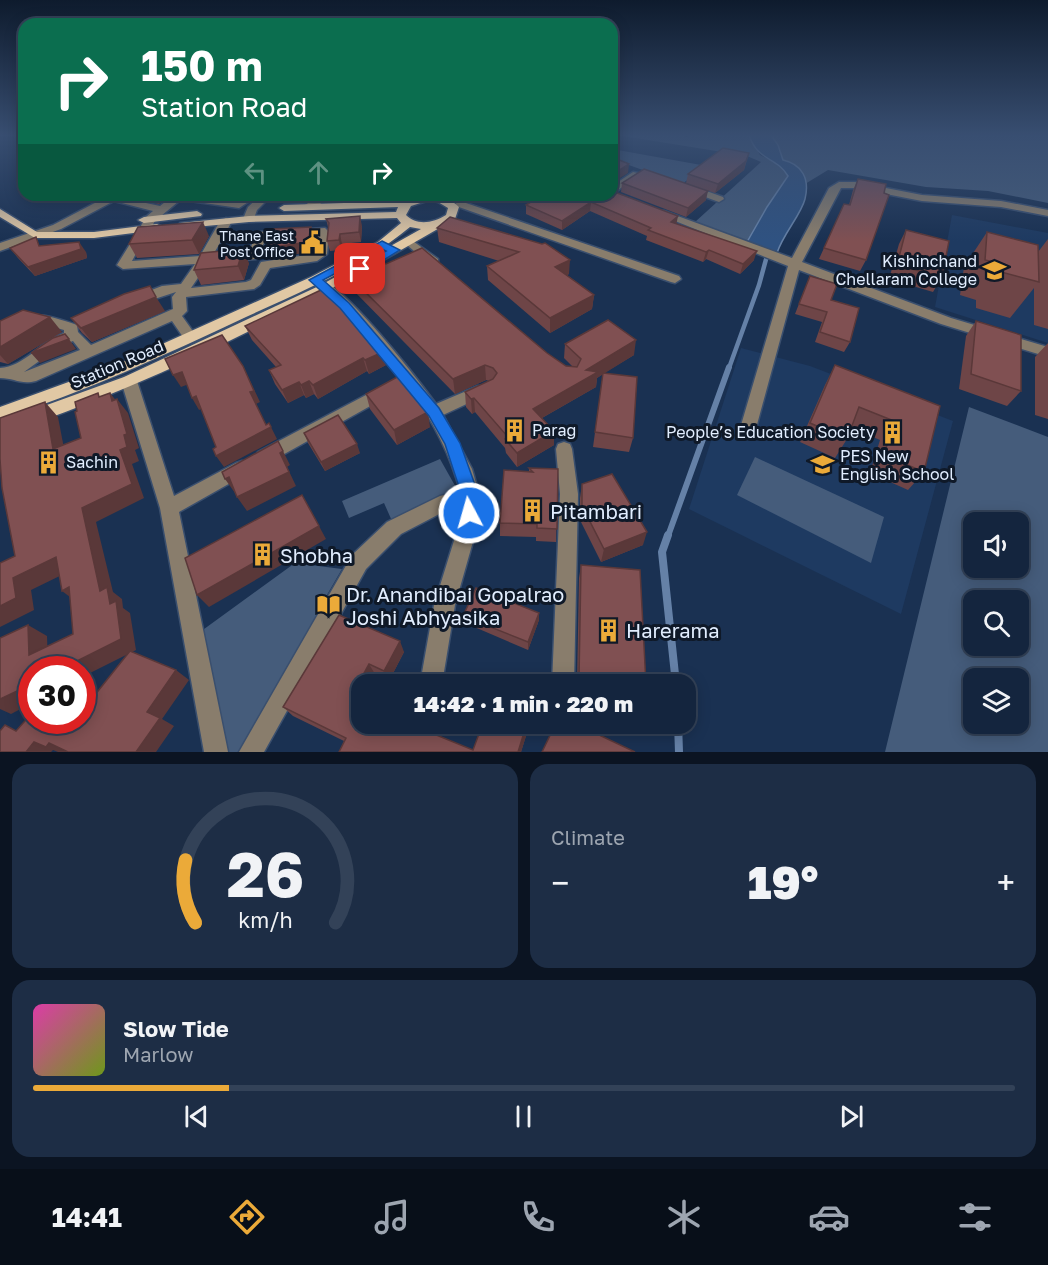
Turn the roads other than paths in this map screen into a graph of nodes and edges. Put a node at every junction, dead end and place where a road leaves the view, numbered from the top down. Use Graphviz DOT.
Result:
graph roads {
  1 [pos="635,170"];
  2 [pos="639,170"];
  3 [pos="652,175"];
  4 [pos="675,183"];
  5 [pos="618,192"];
  6 [pos="719,198"];
  7 [pos="107,201"];
  8 [pos="121,201"];
  9 [pos="179,201"];
  10 [pos="212,201"];
  11 [pos="245,201"];
  12 [pos="262,201"];
  13 [pos="318,201"];
  14 [pos="417,201"];
  15 [pos="450,201"];
  16 [pos="466,201"];
  17 [pos="407,204"];
  18 [pos="457,206"];
  19 [pos="309,207"];
  20 [pos="644,207"];
  21 [pos="0,212"];
  22 [pos="1048,213"];
  23 [pos="251,214"];
  24 [pos="300,218"];
  25 [pos="404,219"];
  26 [pos="154,221"];
  27 [pos="226,221"];
  28 [pos="436,225"];
  29 [pos="294,232"];
  30 [pos="268,233"];
  31 [pos="35,235"];
  32 [pos="217,237"];
  33 [pos="410,242"];
  34 [pos="134,246"];
  35 [pos="0,247"];
  36 [pos="388,248"];
  37 [pos="252,256"];
  38 [pos="203,260"];
  39 [pos="265,265"];
  40 [pos="794,266"];
  41 [pos="446,272"];
  42 [pos="675,279"];
  43 [pos="320,284"];
  44 [pos="183,290"];
  45 [pos="122,307"];
  46 [pos="174,315"];
  47 [pos="75,329"];
  48 [pos="0,335"];
  49 [pos="190,337"];
  50 [pos="88,352"];
  51 [pos="1048,352"];
  52 [pos="7,372"];
  53 [pos="408,379"];
  54 [pos="129,381"];
  55 [pos="487,388"];
  56 [pos="434,412"];
  57 [pos="0,413"];
  58 [pos="0,429"];
  59 [pos="747,432"];
  60 [pos="564,449"];
  61 [pos="471,496"];
  62 [pos="169,508"];
  63 [pos="433,674"];
  64 [pos="563,674"];
  65 [pos="216,752"];
  66 [pos="251,752"];
  1 -- 5 [label="street"];
  2 -- 3 [label="street"];
  4 -- 6 [label="street"];
  7 -- 31 [label="street"];
  8 -- 26 [label="street"];
  9 -- 26 [label="street"];
  10 -- 11 [label="street"];
  12 -- 23 [label="street"];
  13 -- 19 [label="street"];
  14 -- 17 [label="main road"];
  15 -- 18 [label="main road"];
  16 -- 18 [label="street"];
  17 -- 19 [label="main road"];
  17 -- 25 [label="main road, Station Road"];
  18 -- 28 [label="main road, Station Road"];
  18 -- 42 [label="street"];
  19 -- 23 [label="main road"];
  20 -- 40 [label="street"];
  21 -- 31 [label="main road"];
  22 -- 40 [label="street"];
  23 -- 24 [label="main road"];
  23 -- 26 [label="main road"];
  23 -- 27 [label="main road"];
  24 -- 25 [label="main road"];
  24 -- 29 [label="street"];
  25 -- 28 [label="main road"];
  25 -- 36 [label="main road, Station Road"];
  26 -- 27 [label="main road"];
  26 -- 31 [label="main road"];
  27 -- 32 [label="street"];
  28 -- 33 [label="main road, Station Road"];
  29 -- 30 [label="street"];
  29 -- 39 [label="street"];
  30 -- 32 [label="street"];
  30 -- 37 [label="street"];
  31 -- 35 [label="street"];
  32 -- 38 [label="street"];
  33 -- 36 [label="main road, Station Road"];
  33 -- 41 [label="street"];
  34 -- 38 [label="street"];
  36 -- 43 [label="main road, Station Road"];
  37 -- 38 [label="street"];
  37 -- 39 [label="street"];
  38 -- 44 [label="street"];
  39 -- 44 [label="street"];
  40 -- 51 [label="street"];
  40 -- 59 [label="street"];
  43 -- 49 [label="main road, Station Road"];
  43 -- 53 [label="street"];
  43 -- 54 [label="main road, Station Road"];
  44 -- 45 [label="street"];
  44 -- 46 [label="street"];
  46 -- 49 [label="street"];
  46 -- 50 [label="street"];
  47 -- 48 [label="street"];
  47 -- 50 [label="street"];
  47 -- 52 [label="street"];
  49 -- 57 [label="main road, Station Road"];
  50 -- 52 [label="street"];
  53 -- 56 [label="street"];
  53 -- 62 [label="street"];
  54 -- 58 [label="main road, Station Road"];
  54 -- 62 [label="street"];
  55 -- 56 [label="street"];
  56 -- 61 [label="street"];
  60 -- 64 [label="street"];
  61 -- 63 [label="street"];
  61 -- 66 [label="street"];
  62 -- 65 [label="street"];
}
